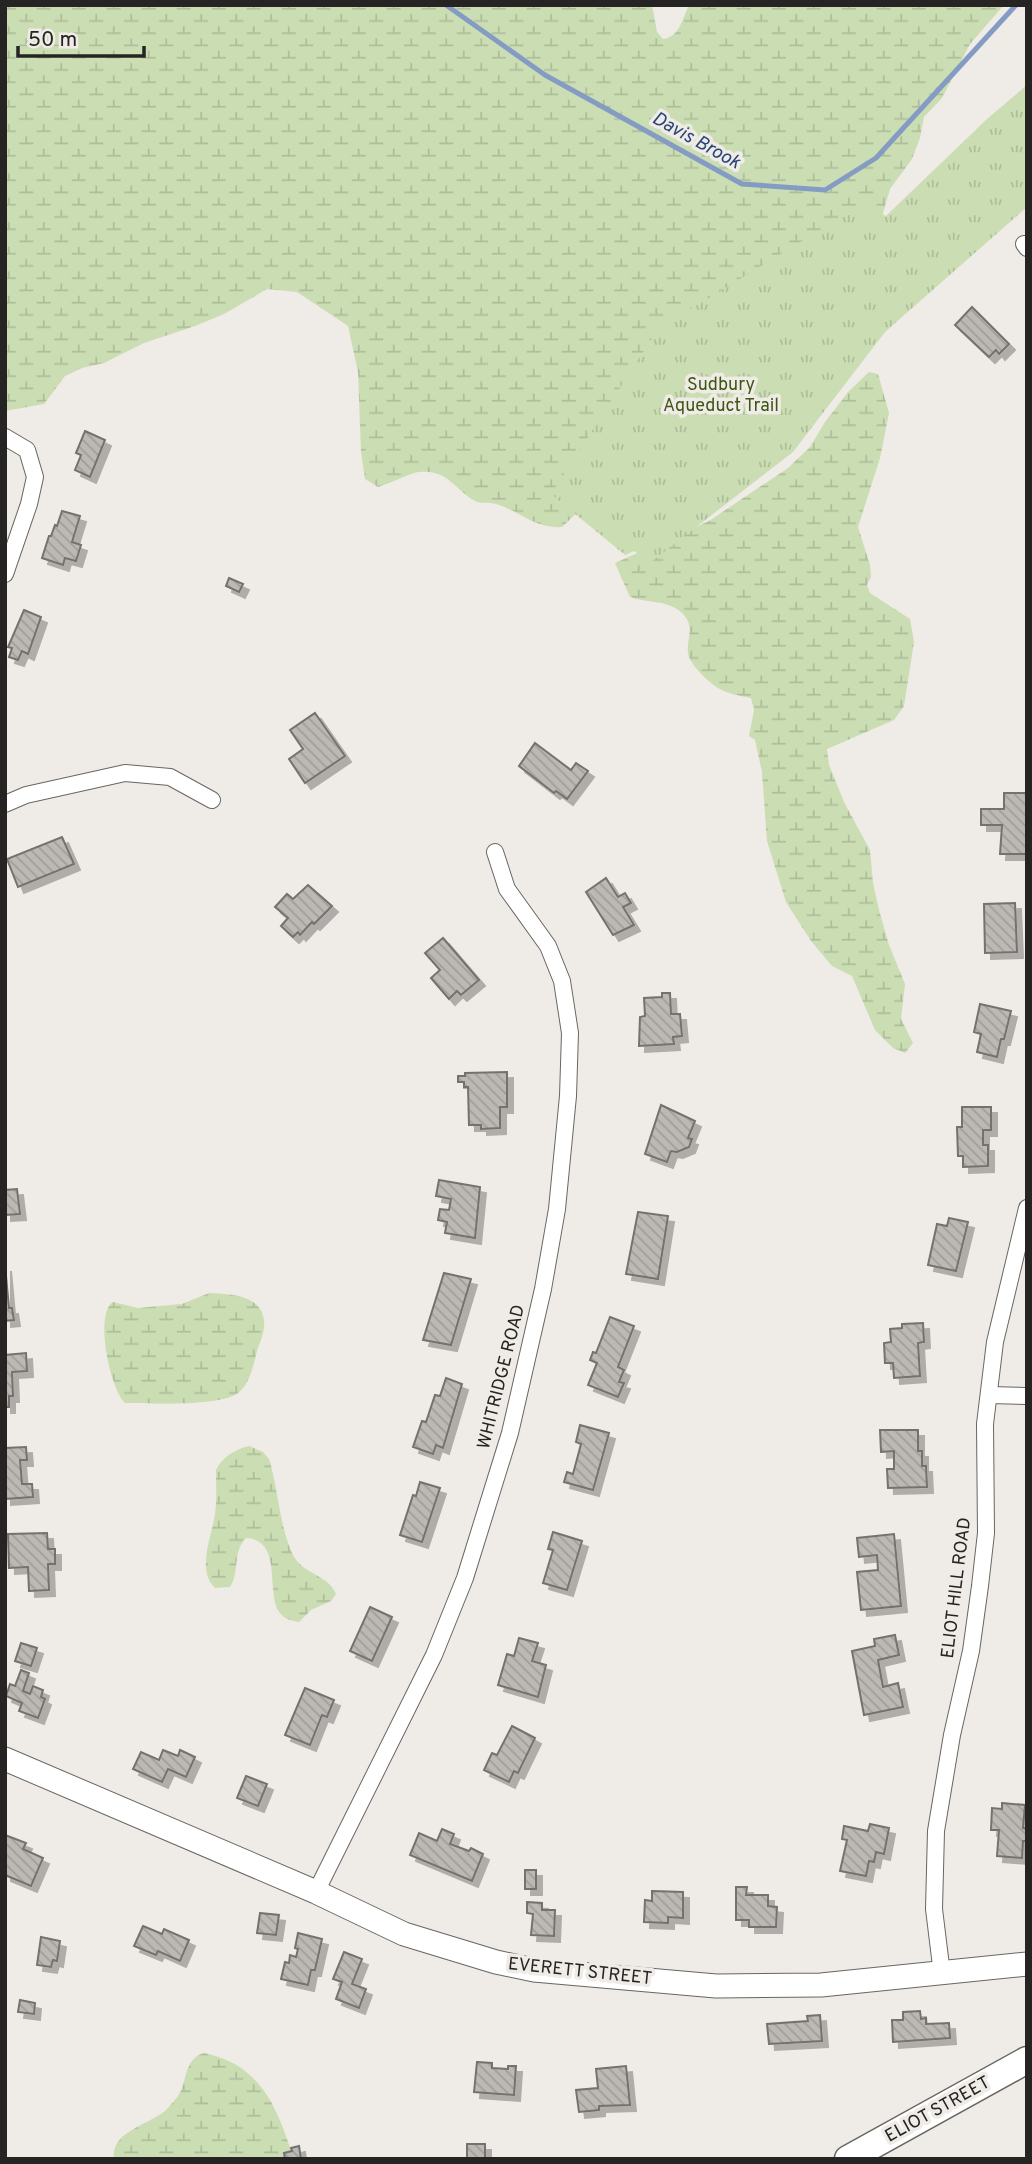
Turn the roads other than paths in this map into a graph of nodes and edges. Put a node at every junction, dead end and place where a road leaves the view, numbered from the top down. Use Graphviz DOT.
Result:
graph roads {
  1 [pos="5,438"];
  2 [pos="5,574"];
  3 [pos="212,800"];
  4 [pos="5,804"];
  5 [pos="495,852"];
  6 [pos="1027,1208"];
  7 [pos="989,1395"];
  8 [pos="1027,1396"];
  9 [pos="5,1759"];
  10 [pos="316,1892"];
  11 [pos="1027,1964"];
  12 [pos="942,1973"];
  13 [pos="1027,2060"];
  14 [pos="848,2159"];
  1 -- 2 [label="street"];
  3 -- 4 [label="street"];
  5 -- 10 [label="street, WHITRIDGE ROAD"];
  6 -- 7 [label="street, ELIOT HILL ROAD"];
  7 -- 8 [label="street"];
  7 -- 12 [label="street, ELIOT HILL ROAD"];
  9 -- 10 [label="street, EVERETT STREET"];
  10 -- 12 [label="street, EVERETT STREET"];
  11 -- 12 [label="street, EVERETT STREET"];
  13 -- 14 [label="main road, ELIOT STREET"];
}
